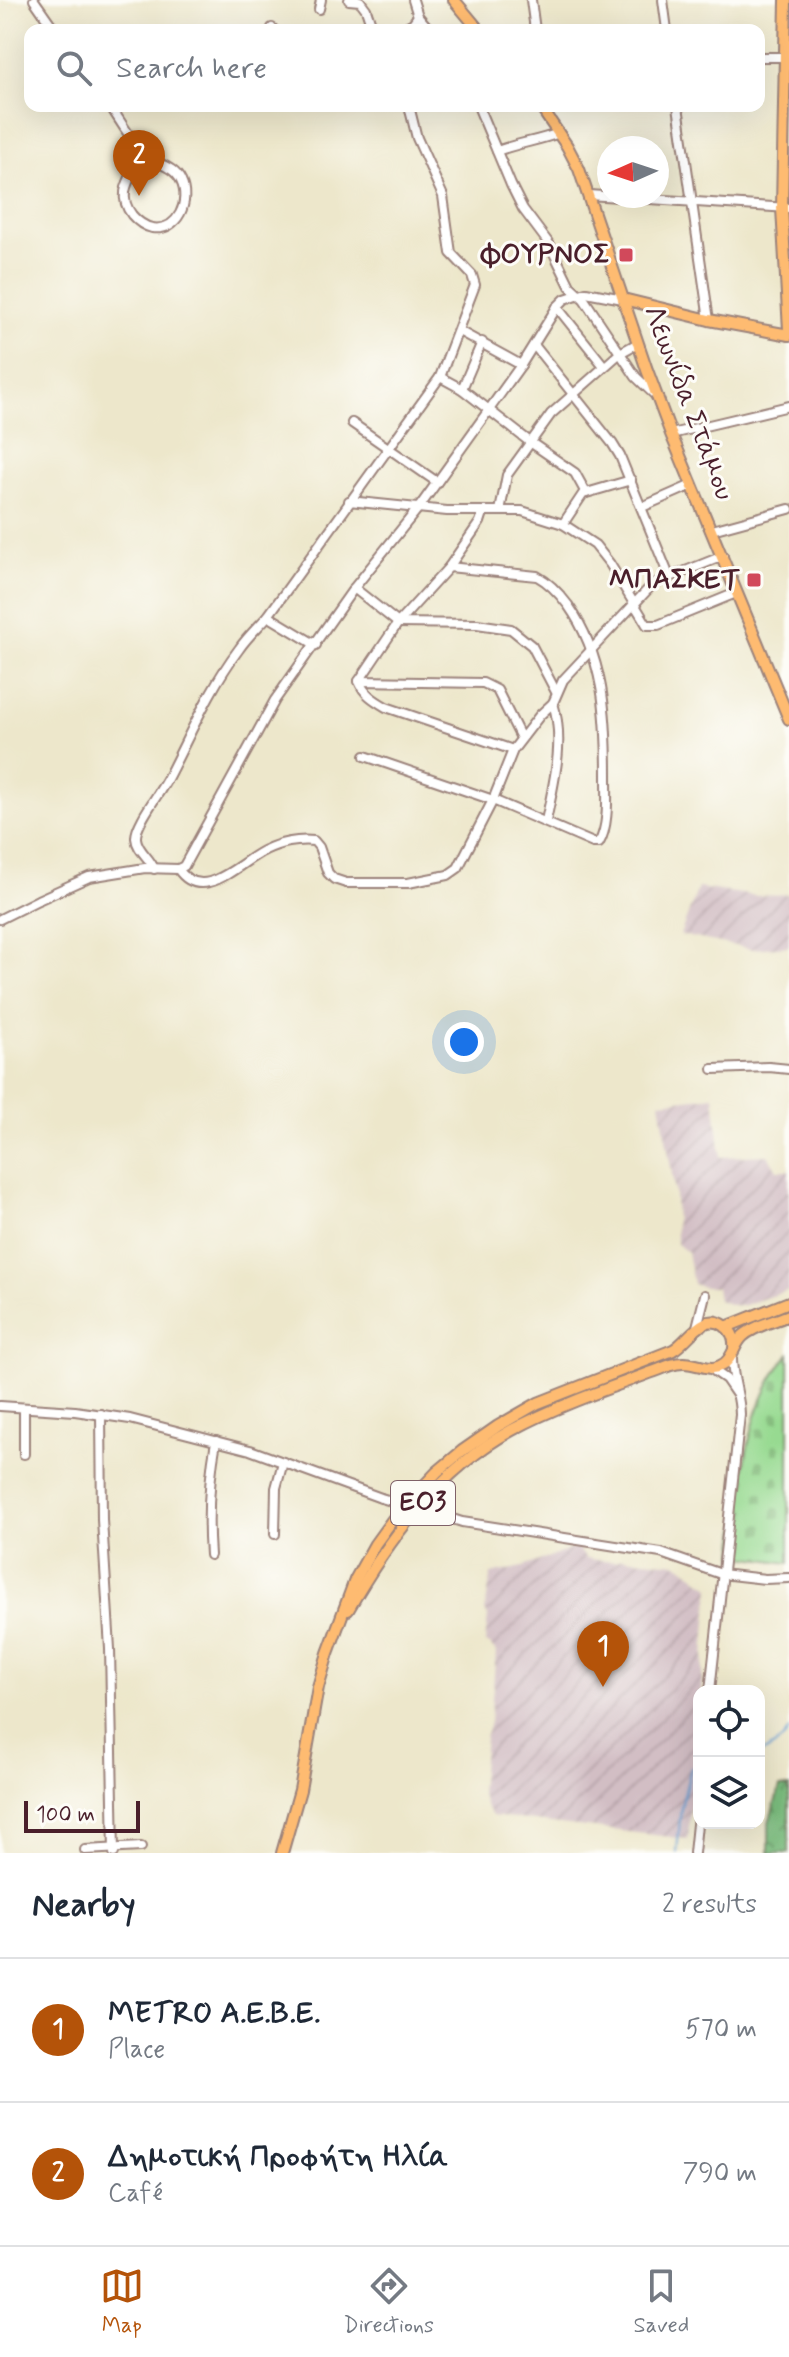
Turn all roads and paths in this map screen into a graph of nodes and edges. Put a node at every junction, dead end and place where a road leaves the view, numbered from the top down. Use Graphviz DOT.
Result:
graph roads {
  1 [pos="34,0"];
  2 [pos="349,0"];
  3 [pos="405,0"];
  4 [pos="454,0"];
  5 [pos="531,0"];
  6 [pos="663,0"];
  7 [pos="786,0"];
  8 [pos="415,8"];
  9 [pos="51,24"];
  10 [pos="371,24"];
  11 [pos="474,24"];
  12 [pos="534,24"];
  13 [pos="666,24"];
  14 [pos="765,57"];
  15 [pos="787,57"];
  16 [pos="114,112"];
  17 [pos="410,112"];
  18 [pos="481,112"];
  19 [pos="544,112"];
  20 [pos="679,112"];
  21 [pos="559,133"];
  22 [pos="497,151"];
  23 [pos="142,153"];
  24 [pos="588,195"];
  25 [pos="692,203"];
  26 [pos="786,208"];
  27 [pos="578,294"];
  28 [pos="623,299"];
  29 [pos="557,307"];
  30 [pos="709,320"];
  31 [pos="459,331"];
  32 [pos="789,333"];
  33 [pos="482,342"];
  34 [pos="638,343"];
  35 [pos="534,345"];
  36 [pos="620,353"];
  37 [pos="521,365"];
  38 [pos="604,366"];
  39 [pos="440,377"];
  40 [pos="462,389"];
  41 [pos="573,395"];
  42 [pos="657,397"];
  43 [pos="789,406"];
  44 [pos="489,410"];
  45 [pos="352,423"];
  46 [pos="671,434"];
  47 [pos="530,442"];
  48 [pos="389,447"];
  49 [pos="631,480"];
  50 [pos="437,482"];
  51 [pos="692,485"];
  52 [pos="586,493"];
  53 [pos="349,501"];
  54 [pos="420,506"];
  55 [pos="642,507"];
  56 [pos="789,509"];
  57 [pos="500,511"];
  58 [pos="483,513"];
  59 [pos="563,524"];
  60 [pos="712,530"];
  61 [pos="723,556"];
  62 [pos="449,567"];
  63 [pos="669,576"];
  64 [pos="354,588"];
  65 [pos="736,593"];
  66 [pos="634,606"];
  67 [pos="268,616"];
  68 [pos="398,623"];
  69 [pos="316,645"];
  70 [pos="593,650"];
  71 [pos="359,681"];
  72 [pos="556,692"];
  73 [pos="553,703"];
  74 [pos="789,719"];
  75 [pos="521,738"];
  76 [pos="513,750"];
  77 [pos="365,756"];
  78 [pos="493,800"];
  79 [pos="546,821"];
  80 [pos="154,869"];
  81 [pos="178,869"];
  82 [pos="0,919"];
  83 [pos="713,1069"];
  84 [pos="789,1069"];
  85 [pos="789,1302"];
  86 [pos="789,1315"];
  87 [pos="723,1325"];
  88 [pos="697,1327"];
  89 [pos="690,1337"];
  90 [pos="733,1352"];
  91 [pos="698,1363"];
  92 [pos="710,1368"];
  93 [pos="739,1400"];
  94 [pos="0,1406"];
  95 [pos="24,1409"];
  96 [pos="101,1414"];
  97 [pos="216,1441"];
  98 [pos="24,1454"];
  99 [pos="283,1462"];
  100 [pos="275,1534"];
  101 [pos="210,1555"];
  102 [pos="721,1574"];
  103 [pos="789,1578"];
  104 [pos="335,1633"];
  105 [pos="711,1685"];
  106 [pos="696,1829"];
  107 [pos="141,1847"];
  108 [pos="85,1850"];
  109 [pos="114,1851"];
  110 [pos="282,1853"];
  111 [pos="694,1853"];
  1 -- 9 [label="street"];
  2 -- 10 [label="street"];
  3 -- 8 [label="street"];
  4 -- 11 [label="main road"];
  5 -- 12 [label="street"];
  6 -- 13 [label="street"];
  7 -- 15 [label="main road"];
  14 -- 15 [label="street"];
  15 -- 26 [label="main road"];
  16 -- 23 [label="street"];
  17 -- 31 [label="street"];
  18 -- 22 [label="street"];
  19 -- 21 [label="main road, Λεωνίδα Στάμου"];
  20 -- 25 [label="street"];
  21 -- 22 [label="street"];
  21 -- 24 [label="main road, Λεωνίδα Στάμου"];
  22 -- 27 [label="street"];
  23 -- 23 [label="street"];
  24 -- 25 [label="street"];
  24 -- 28 [label="main road, Λεωνίδα Στάμου"];
  25 -- 26 [label="street"];
  25 -- 30 [label="street"];
  26 -- 32 [label="main road"];
  27 -- 28 [label="street"];
  27 -- 29 [label="street"];
  27 -- 36 [label="street"];
  28 -- 30 [label="main road"];
  28 -- 34 [label="main road, Λεωνίδα Στάμου"];
  29 -- 35 [label="street"];
  29 -- 38 [label="street"];
  30 -- 32 [label="main road"];
  31 -- 33 [label="street"];
  31 -- 39 [label="street"];
  33 -- 37 [label="street"];
  33 -- 40 [label="street"];
  34 -- 36 [label="street"];
  34 -- 42 [label="main road, Λεωνίδα Στάμου"];
  35 -- 37 [label="street"];
  35 -- 41 [label="street"];
  36 -- 38 [label="street"];
  36 -- 42 [label="street"];
  37 -- 44 [label="street"];
  38 -- 41 [label="street"];
  39 -- 40 [label="street"];
  39 -- 48 [label="street"];
  40 -- 44 [label="street"];
  41 -- 47 [label="street"];
  41 -- 49 [label="street"];
  42 -- 46 [label="main road, Λεωνίδα Στάμου"];
  43 -- 46 [label="street"];
  44 -- 47 [label="street"];
  44 -- 50 [label="street"];
  45 -- 48 [label="street"];
  46 -- 51 [label="main road, Λεωνίδα Στάμου"];
  47 -- 52 [label="street"];
  47 -- 57 [label="street"];
  48 -- 50 [label="street"];
  48 -- 53 [label="street"];
  49 -- 52 [label="street"];
  49 -- 55 [label="street"];
  50 -- 54 [label="street"];
  51 -- 55 [label="street"];
  51 -- 60 [label="main road, Λεωνίδα Στάμου"];
  52 -- 59 [label="street"];
  53 -- 54 [label="street"];
  53 -- 67 [label="street"];
  54 -- 58 [label="street"];
  54 -- 64 [label="street"];
  55 -- 63 [label="street"];
  56 -- 60 [label="street"];
  57 -- 58 [label="street"];
  57 -- 59 [label="street"];
  58 -- 62 [label="street"];
  59 -- 66 [label="street"];
  60 -- 61 [label="main road, Λεωνίδα Στάμου"];
  61 -- 63 [label="street"];
  61 -- 65 [label="main road, Λεωνίδα Στάμου"];
  62 -- 68 [label="street"];
  62 -- 70 [label="street"];
  63 -- 66 [label="street"];
  64 -- 68 [label="street"];
  64 -- 69 [label="street"];
  65 -- 66 [label="street"];
  65 -- 74 [label="main road, Λεωνίδα Στάμου"];
  66 -- 70 [label="street"];
  67 -- 69 [label="street"];
  67 -- 80 [label="street"];
  68 -- 71 [label="street"];
  68 -- 72 [label="street"];
  69 -- 81 [label="street"];
  70 -- 72 [label="street"];
  70 -- 79 [label="street"];
  71 -- 75 [label="street"];
  71 -- 76 [label="street"];
  72 -- 73 [label="street"];
  73 -- 75 [label="street"];
  73 -- 79 [label="street"];
  75 -- 76 [label="street"];
  76 -- 78 [label="street"];
  77 -- 78 [label="street"];
  78 -- 79 [label="street"];
  78 -- 81 [label="street"];
  80 -- 81 [label="street"];
  80 -- 82 [label="street"];
  83 -- 84 [label="street"];
  85 -- 87 [label="main road"];
  86 -- 90 [label="main road"];
  87 -- 88 [label="main road"];
  87 -- 88 [label="street"];
  87 -- 90 [label="main road"];
  88 -- 89 [label="main road, ΕΟ3"];
  89 -- 91 [label="main road"];
  89 -- 104 [label="main road, ΕΟ3"];
  90 -- 92 [label="main road"];
  90 -- 93 [label="street"];
  91 -- 92 [label="main road"];
  91 -- 104 [label="main road, ΕΟ3"];
  92 -- 93 [label="street"];
  93 -- 102 [label="street"];
  94 -- 95 [label="street"];
  95 -- 96 [label="street"];
  95 -- 98 [label="street"];
  96 -- 97 [label="street"];
  96 -- 109 [label="street"];
  97 -- 99 [label="street"];
  97 -- 101 [label="street"];
  99 -- 100 [label="street"];
  99 -- 102 [label="street, bridge"];
  102 -- 103 [label="street"];
  102 -- 105 [label="street"];
  104 -- 110 [label="main road, ΕΟ3"];
  106 -- 111 [label="street"];
  107 -- 109 [label="street"];
  108 -- 109 [label="street"];
}
